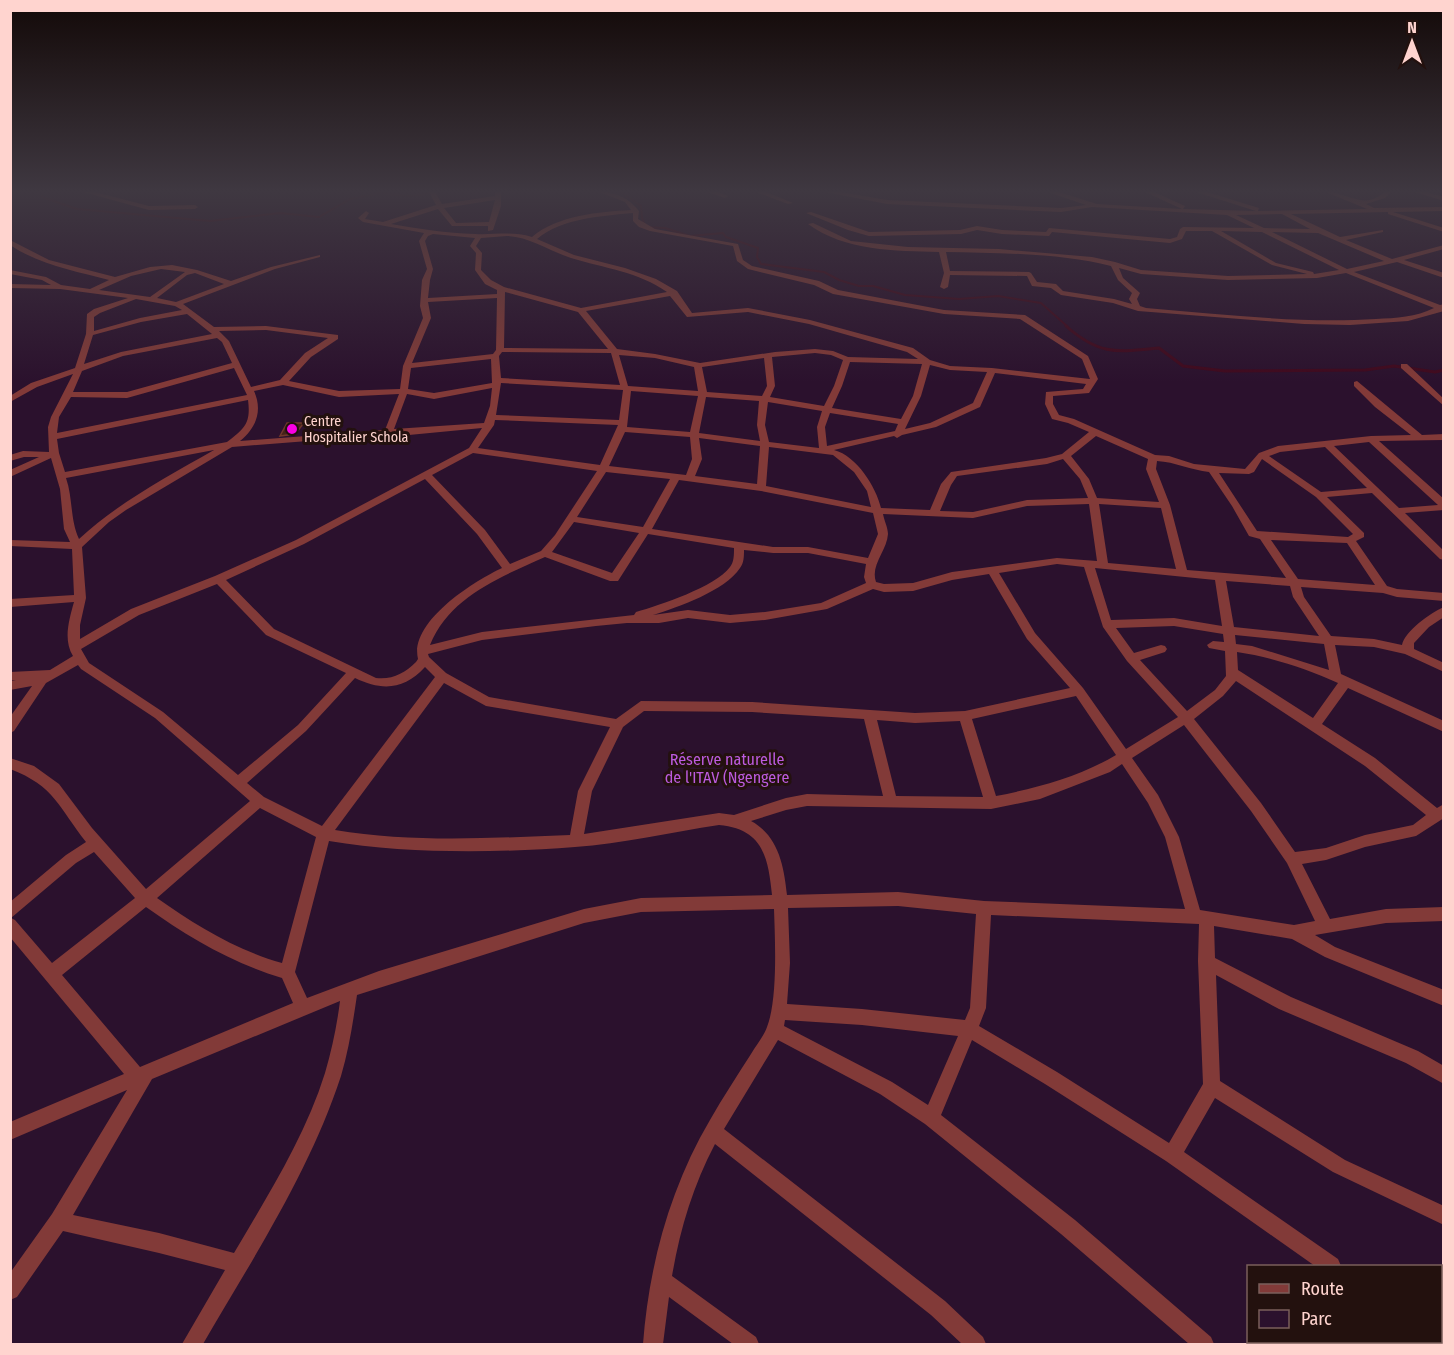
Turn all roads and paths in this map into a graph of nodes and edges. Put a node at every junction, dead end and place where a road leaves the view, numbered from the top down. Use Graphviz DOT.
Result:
graph roads {
  1 [pos="35,255"];
  2 [pos="426,255"];
  3 [pos="479,255"];
  4 [pos="572,255"];
  5 [pos="739,255"];
  6 [pos="943,255"];
  7 [pos="971,255"];
  8 [pos="1259,255"];
  9 [pos="1313,255"];
  10 [pos="1382,255"];
  11 [pos="1408,255"];
  12 [pos="318,256"];
  13 [pos="1394,260"];
  14 [pos="1003,262"];
  15 [pos="1113,263"];
  16 [pos="195,271"];
  17 [pos="1346,271"];
  18 [pos="10,272"];
  19 [pos="947,273"];
  20 [pos="1317,276"];
  21 [pos="1443,276"];
  22 [pos="115,279"];
  23 [pos="232,284"];
  24 [pos="10,286"];
  25 [pos="60,287"];
  26 [pos="944,287"];
  27 [pos="89,292"];
  28 [pos="501,292"];
  29 [pos="674,293"];
  30 [pos="137,297"];
  31 [pos="151,299"];
  32 [pos="426,300"];
  33 [pos="177,304"];
  34 [pos="1442,307"];
  35 [pos="1138,309"];
  36 [pos="581,310"];
  37 [pos="186,312"];
  38 [pos="215,332"];
  39 [pos="90,334"];
  40 [pos="614,351"];
  41 [pos="497,353"];
  42 [pos="768,356"];
  43 [pos="847,359"];
  44 [pos="927,362"];
  45 [pos="235,365"];
  46 [pos="698,365"];
  47 [pos="407,366"];
  48 [pos="1404,366"];
  49 [pos="992,370"];
  50 [pos="76,371"];
  51 [pos="283,382"];
  52 [pos="497,382"];
  53 [pos="1090,382"];
  54 [pos="1357,384"];
  55 [pos="626,388"];
  56 [pos="404,391"];
  57 [pos="702,393"];
  58 [pos="69,394"];
  59 [pos="251,394"];
  60 [pos="764,399"];
  61 [pos="10,400"];
  62 [pos="1443,404"];
  63 [pos="827,408"];
  64 [pos="491,421"];
  65 [pos="903,422"];
  66 [pos="622,426"];
  67 [pos="1094,433"];
  68 [pos="388,434"];
  69 [pos="694,435"];
  70 [pos="897,435"];
  71 [pos="52,436"];
  72 [pos="1420,438"];
  73 [pos="1442,438"];
  74 [pos="1371,439"];
  75 [pos="230,444"];
  76 [pos="765,444"];
  77 [pos="1328,445"];
  78 [pos="472,450"];
  79 [pos="824,450"];
  80 [pos="54,453"];
  81 [pos="836,453"];
  82 [pos="1262,454"];
  83 [pos="1065,456"];
  84 [pos="10,458"];
  85 [pos="1153,458"];
  86 [pos="603,468"];
  87 [pos="1212,470"];
  88 [pos="10,474"];
  89 [pos="426,474"];
  90 [pos="61,476"];
  91 [pos="676,476"];
  92 [pos="690,478"];
  93 [pos="761,488"];
  94 [pos="1376,490"];
  95 [pos="1319,495"];
  96 [pos="1094,501"];
  97 [pos="1165,505"];
  98 [pos="1443,506"];
  99 [pos="878,511"];
  100 [pos="934,512"];
  101 [pos="1398,512"];
  102 [pos="573,519"];
  103 [pos="647,529"];
  104 [pos="1263,536"];
  105 [pos="1350,540"];
  106 [pos="10,543"];
  107 [pos="77,546"];
  108 [pos="739,546"];
  109 [pos="545,553"];
  110 [pos="1443,557"];
  111 [pos="872,562"];
  112 [pos="1089,566"];
  113 [pos="1103,566"];
  114 [pos="508,569"];
  115 [pos="991,569"];
  116 [pos="1182,573"];
  117 [pos="1220,577"];
  118 [pos="219,579"];
  119 [pos="1295,583"];
  120 [pos="872,585"];
  121 [pos="1383,589"];
  122 [pos="1443,597"];
  123 [pos="80,598"];
  124 [pos="10,603"];
  125 [pos="1443,611"];
  126 [pos="627,619"];
  127 [pos="1107,624"];
  128 [pos="1227,631"];
  129 [pos="1329,642"];
  130 [pos="1214,645"];
  131 [pos="1231,647"];
  132 [pos="1161,649"];
  133 [pos="1408,651"];
  134 [pos="77,653"];
  135 [pos="423,655"];
  136 [pos="1131,658"];
  137 [pos="1443,668"];
  138 [pos="354,672"];
  139 [pos="1232,672"];
  140 [pos="10,676"];
  141 [pos="442,676"];
  142 [pos="46,677"];
  143 [pos="1340,680"];
  144 [pos="10,686"];
  145 [pos="1079,691"];
  146 [pos="870,715"];
  147 [pos="965,716"];
  148 [pos="1186,718"];
  149 [pos="618,724"];
  150 [pos="1442,724"];
  151 [pos="1314,726"];
  152 [pos="10,728"];
  153 [pos="1123,757"];
  154 [pos="10,763"];
  155 [pos="239,782"];
  156 [pos="259,801"];
  157 [pos="891,801"];
  158 [pos="991,803"];
  159 [pos="1440,813"];
  160 [pos="738,820"];
  161 [pos="324,834"];
  162 [pos="576,841"];
  163 [pos="95,844"];
  164 [pos="1292,859"];
  165 [pos="146,898"];
  166 [pos="779,900"];
  167 [pos="984,908"];
  168 [pos="10,912"];
  169 [pos="1443,914"];
  170 [pos="1200,917"];
  171 [pos="10,926"];
  172 [pos="1326,927"];
  173 [pos="1294,932"];
  174 [pos="1206,961"];
  175 [pos="287,972"];
  176 [pos="50,974"];
  177 [pos="350,990"];
  178 [pos="1443,998"];
  179 [pos="303,1007"];
  180 [pos="777,1021"];
  181 [pos="969,1029"];
  182 [pos="142,1074"];
  183 [pos="1443,1076"];
  184 [pos="1212,1086"];
  185 [pos="931,1118"];
  186 [pos="10,1131"];
  187 [pos="713,1131"];
  188 [pos="1172,1155"];
  189 [pos="1443,1216"];
  190 [pos="59,1221"];
  191 [pos="239,1264"];
  192 [pos="1329,1265"];
  193 [pos="662,1280"];
  194 [pos="10,1290"];
  195 [pos="192,1344"];
  196 [pos="653,1344"];
  197 [pos="748,1344"];
  198 [pos="976,1344"];
  199 [pos="1204,1344"];
  1 -- 22 [label="street"];
  2 -- 32 [label="street"];
  3 -- 28 [label="street"];
  4 -- 29 [label="street"];
  5 -- 53 [label="street"];
  6 -- 19 [label="street"];
  7 -- 14 [label="street"];
  8 -- 20 [label="street"];
  9 -- 17 [label="street"];
  10 -- 13 [label="street"];
  11 -- 13 [label="street"];
  12 -- 23 [label="street"];
  13 -- 17 [label="street"];
  13 -- 21 [label="street"];
  14 -- 15 [label="street"];
  14 -- 19 [label="street"];
  14 -- 35 [label="street"];
  15 -- 20 [label="street"];
  15 -- 35 [label="street"];
  16 -- 22 [label="street"];
  16 -- 23 [label="street"];
  16 -- 31 [label="street"];
  17 -- 20 [label="street"];
  17 -- 34 [label="street"];
  18 -- 25 [label="street"];
  19 -- 26 [label="street"];
  22 -- 27 [label="street"];
  23 -- 33 [label="street"];
  24 -- 25 [label="street"];
  25 -- 27 [label="street"];
  27 -- 30 [label="street"];
  28 -- 32 [label="street"];
  28 -- 36 [label="street"];
  28 -- 41 [label="street"];
  29 -- 36 [label="street"];
  29 -- 44 [label="street"];
  30 -- 31 [label="street"];
  30 -- 39 [label="street"];
  31 -- 33 [label="street"];
  32 -- 47 [label="street"];
  33 -- 37 [label="street"];
  34 -- 35 [label="street"];
  36 -- 40 [label="street"];
  37 -- 38 [label="street"];
  37 -- 39 [label="street"];
  38 -- 45 [label="street"];
  38 -- 50 [label="street"];
  38 -- 51 [label="street"];
  39 -- 50 [label="street"];
  40 -- 41 [label="street"];
  40 -- 46 [label="street"];
  40 -- 55 [label="street"];
  41 -- 47 [label="street"];
  41 -- 52 [label="street"];
  42 -- 43 [label="street"];
  42 -- 46 [label="street"];
  42 -- 60 [label="street"];
  43 -- 44 [label="street"];
  43 -- 63 [label="street"];
  44 -- 49 [label="street"];
  44 -- 65 [label="street"];
  45 -- 58 [label="street"];
  45 -- 59 [label="street"];
  46 -- 57 [label="street"];
  47 -- 56 [label="street"];
  48 -- 62 [label="street"];
  49 -- 53 [label="street"];
  49 -- 70 [label="street"];
  50 -- 58 [label="street"];
  50 -- 61 [label="street"];
  51 -- 56 [label="street"];
  51 -- 59 [label="street"];
  52 -- 55 [label="street"];
  52 -- 56 [label="street"];
  52 -- 64 [label="street"];
  53 -- 67 [label="street"];
  54 -- 72 [label="street"];
  55 -- 57 [label="street"];
  55 -- 66 [label="street"];
  56 -- 68 [label="street"];
  57 -- 60 [label="street"];
  57 -- 69 [label="street"];
  58 -- 71 [label="street"];
  59 -- 71 [label="street"];
  59 -- 75 [label="street"];
  60 -- 63 [label="street"];
  60 -- 76 [label="street"];
  63 -- 65 [label="street"];
  63 -- 79 [label="street"];
  64 -- 66 [label="street"];
  64 -- 68 [label="street"];
  64 -- 78 [label="street"];
  65 -- 70 [label="street"];
  66 -- 69 [label="street"];
  66 -- 86 [label="street"];
  67 -- 83 [label="street"];
  67 -- 85 [label="street"];
  68 -- 75 [label="street"];
  69 -- 76 [label="street"];
  69 -- 92 [label="street"];
  70 -- 79 [label="street"];
  71 -- 80 [label="street"];
  72 -- 73 [label="street"];
  72 -- 74 [label="street"];
  74 -- 77 [label="street"];
  74 -- 98 [label="street"];
  75 -- 90 [label="street"];
  75 -- 107 [label="street"];
  76 -- 81 [label="street"];
  76 -- 93 [label="street"];
  77 -- 82 [label="street"];
  77 -- 94 [label="street"];
  78 -- 86 [label="street"];
  78 -- 89 [label="street"];
  79 -- 81 [label="street"];
  80 -- 84 [label="street"];
  80 -- 88 [label="street"];
  80 -- 90 [label="street"];
  81 -- 99 [label="street"];
  82 -- 87 [label="street"];
  82 -- 95 [label="street"];
  83 -- 96 [label="street"];
  83 -- 100 [label="street"];
  85 -- 87 [label="street"];
  85 -- 97 [label="street"];
  86 -- 91 [label="street"];
  86 -- 102 [label="street"];
  87 -- 104 [label="street"];
  89 -- 114 [label="street"];
  89 -- 118 [label="street"];
  90 -- 107 [label="street"];
  91 -- 92 [label="street"];
  91 -- 103 [label="street"];
  92 -- 93 [label="street"];
  93 -- 99 [label="street"];
  94 -- 95 [label="street"];
  94 -- 101 [label="street"];
  95 -- 105 [label="street"];
  96 -- 97 [label="street"];
  96 -- 100 [label="street"];
  96 -- 113 [label="street"];
  97 -- 116 [label="street"];
  98 -- 101 [label="street"];
  99 -- 100 [label="street"];
  99 -- 111 [label="street"];
  101 -- 110 [label="street"];
  102 -- 103 [label="street"];
  102 -- 109 [label="street"];
  103 -- 108 [label="street"];
  103 -- 109 [label="street"];
  104 -- 105 [label="street"];
  104 -- 119 [label="street"];
  105 -- 121 [label="street"];
  106 -- 107 [label="street"];
  107 -- 123 [label="street"];
  108 -- 111 [label="street"];
  108 -- 126 [label="street"];
  109 -- 114 [label="street"];
  111 -- 120 [label="street"];
  112 -- 113 [label="street"];
  112 -- 115 [label="street"];
  112 -- 127 [label="street"];
  113 -- 116 [label="street"];
  114 -- 135 [label="street"];
  115 -- 120 [label="street"];
  115 -- 145 [label="street"];
  116 -- 117 [label="street"];
  117 -- 119 [label="street"];
  117 -- 128 [label="street"];
  118 -- 134 [label="street"];
  118 -- 138 [label="street"];
  119 -- 121 [label="street"];
  119 -- 129 [label="street"];
  120 -- 126 [label="street"];
  121 -- 122 [label="street"];
  123 -- 124 [label="street"];
  123 -- 134 [label="street"];
  125 -- 133 [label="street"];
  126 -- 135 [label="street"];
  127 -- 128 [label="street"];
  127 -- 136 [label="street"];
  128 -- 129 [label="street"];
  128 -- 131 [label="street"];
  129 -- 133 [label="street"];
  129 -- 143 [label="street"];
  130 -- 131 [label="street"];
  131 -- 139 [label="street"];
  131 -- 143 [label="street"];
  132 -- 136 [label="street"];
  133 -- 137 [label="street"];
  134 -- 142 [label="street"];
  134 -- 155 [label="street"];
  135 -- 138 [label="street"];
  135 -- 141 [label="street"];
  136 -- 148 [label="street"];
  138 -- 155 [label="street"];
  139 -- 148 [label="street"];
  139 -- 151 [label="street"];
  140 -- 142 [label="street"];
  141 -- 149 [label="street"];
  141 -- 161 [label="street"];
  142 -- 144 [label="street"];
  142 -- 152 [label="street"];
  143 -- 150 [label="street"];
  143 -- 151 [label="street"];
  145 -- 147 [label="street"];
  145 -- 153 [label="street"];
  146 -- 147 [label="street"];
  146 -- 149 [label="street"];
  146 -- 157 [label="street"];
  147 -- 158 [label="street"];
  148 -- 153 [label="street"];
  148 -- 164 [label="street"];
  149 -- 162 [label="street"];
  151 -- 159 [label="street"];
  153 -- 158 [label="street"];
  153 -- 170 [label="street"];
  154 -- 163 [label="street"];
  155 -- 156 [label="street"];
  156 -- 161 [label="street"];
  156 -- 165 [label="street"];
  157 -- 158 [label="street"];
  157 -- 160 [label="street"];
  159 -- 164 [label="street"];
  160 -- 162 [label="street"];
  160 -- 166 [label="street"];
  161 -- 162 [label="street"];
  161 -- 175 [label="street"];
  163 -- 165 [label="street"];
  163 -- 168 [label="street"];
  164 -- 172 [label="street"];
  165 -- 175 [label="street"];
  165 -- 176 [label="street"];
  166 -- 167 [label="street"];
  166 -- 177 [label="street"];
  166 -- 180 [label="street"];
  167 -- 170 [label="street"];
  167 -- 181 [label="street"];
  169 -- 172 [label="street"];
  170 -- 173 [label="street"];
  170 -- 174 [label="street"];
  171 -- 176 [label="street"];
  172 -- 173 [label="street"];
  173 -- 178 [label="street"];
  174 -- 183 [label="street"];
  174 -- 184 [label="street"];
  175 -- 179 [label="street"];
  176 -- 182 [label="street"];
  177 -- 179 [label="street"];
  177 -- 191 [label="street"];
  179 -- 182 [label="street"];
  180 -- 181 [label="street"];
  180 -- 185 [label="street"];
  180 -- 187 [label="street"];
  181 -- 185 [label="street"];
  181 -- 188 [label="street"];
  182 -- 186 [label="street"];
  182 -- 190 [label="street"];
  184 -- 188 [label="street"];
  184 -- 189 [label="street"];
  185 -- 199 [label="street"];
  187 -- 193 [label="street"];
  187 -- 198 [label="street"];
  188 -- 192 [label="street"];
  190 -- 191 [label="street"];
  190 -- 194 [label="street"];
  191 -- 195 [label="street"];
  193 -- 196 [label="street"];
  193 -- 197 [label="street"];
}
